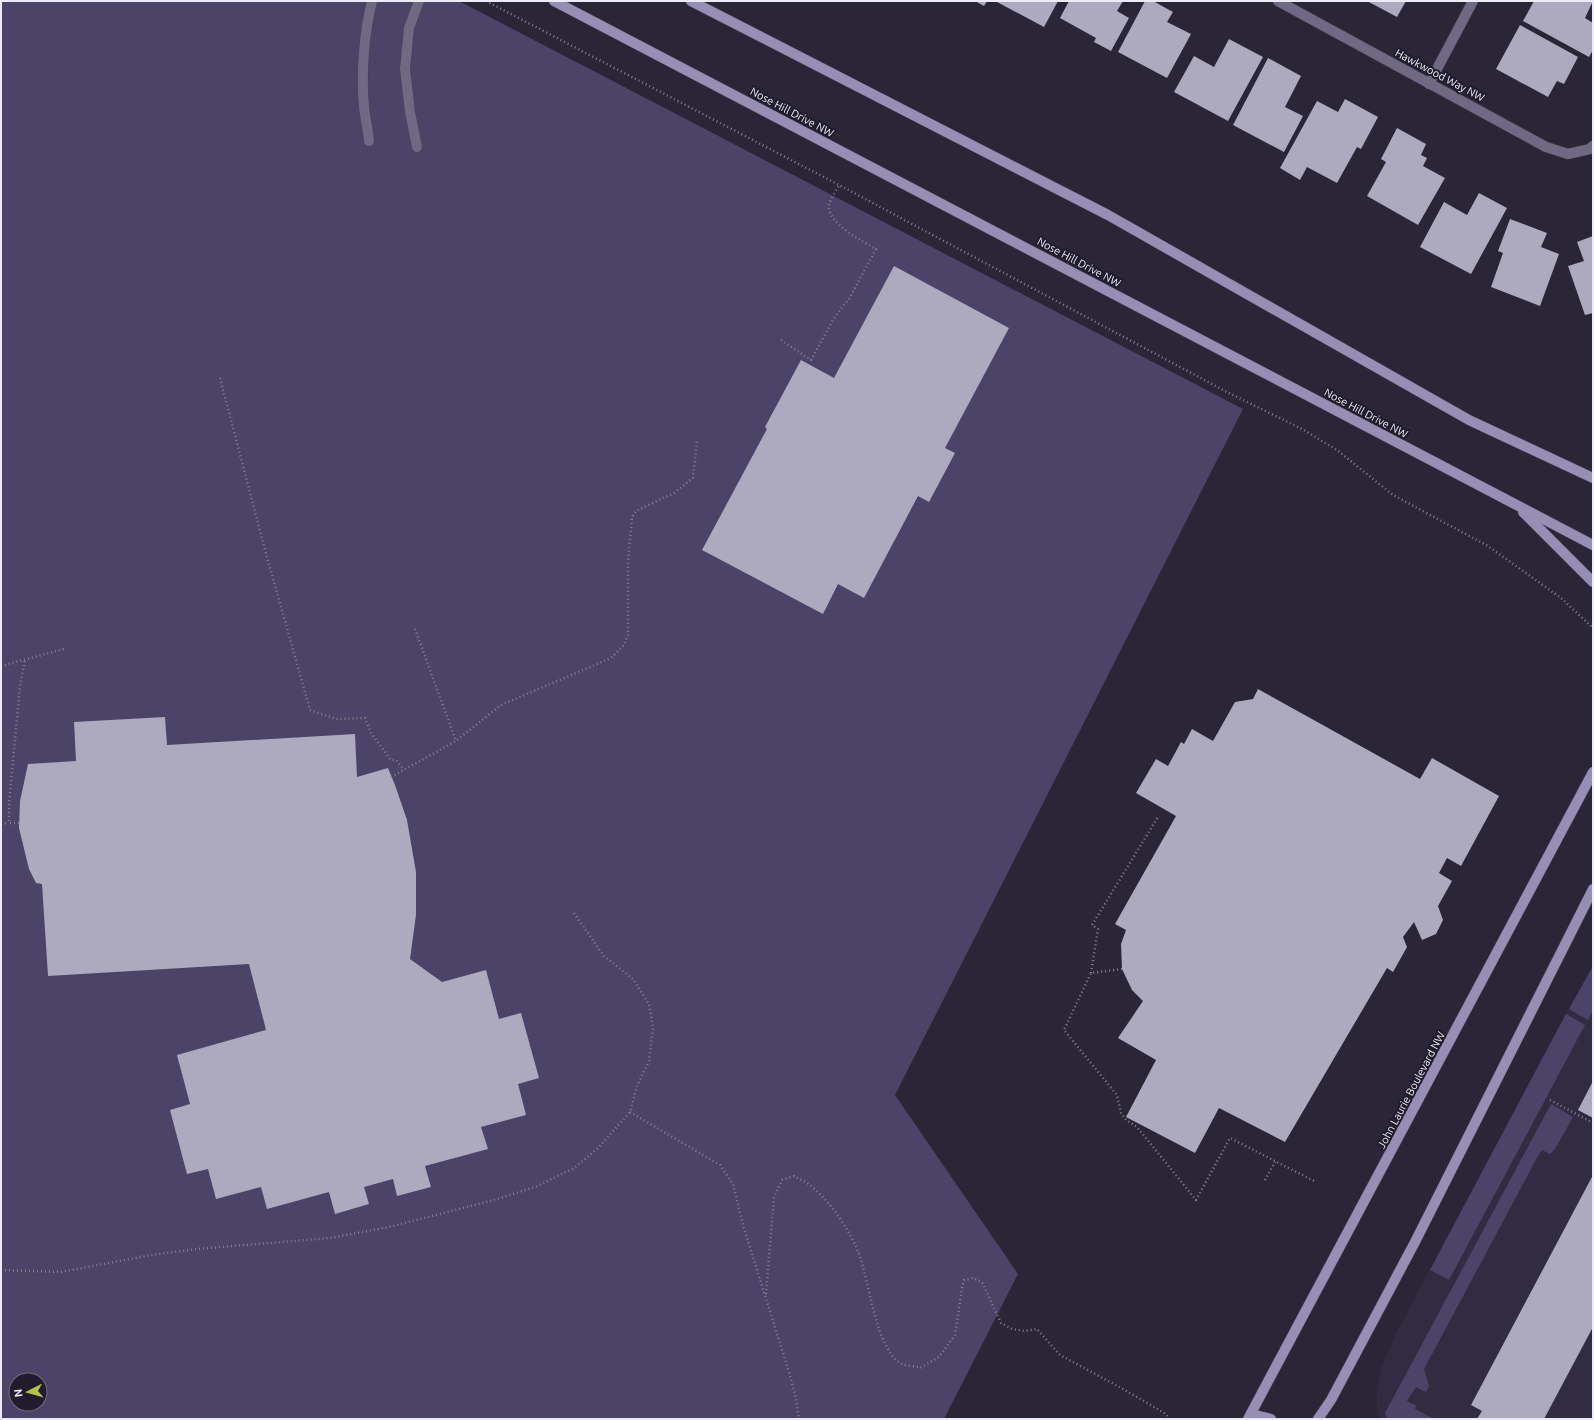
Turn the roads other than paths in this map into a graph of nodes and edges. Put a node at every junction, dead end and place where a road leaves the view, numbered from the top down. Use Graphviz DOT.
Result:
graph roads {
  1 [pos="372,1"];
  2 [pos="419,1"];
  3 [pos="554,1"];
  4 [pos="691,1"];
  5 [pos="1278,1"];
  6 [pos="1474,1"];
  7 [pos="1429,84"];
  8 [pos="369,141"];
  9 [pos="1593,146"];
  10 [pos="417,147"];
  11 [pos="1593,478"];
  12 [pos="1516,505"];
  13 [pos="1593,545"];
  14 [pos="1593,582"];
  15 [pos="1593,772"];
  16 [pos="1593,889"];
  17 [pos="1251,1417"];
  18 [pos="1271,1419"];
  19 [pos="1318,1419"];
  1 -- 8 [label="street"];
  2 -- 10 [label="street"];
  3 -- 12 [label="main road, Nose Hill Drive NW"];
  4 -- 11 [label="main road"];
  5 -- 7 [label="street, Hawkwood Way NW"];
  6 -- 7 [label="street"];
  7 -- 9 [label="street, Hawkwood Way NW"];
  12 -- 13 [label="main road, Nose Hill Drive NW"];
  12 -- 14 [label="main road"];
  15 -- 17 [label="main road, John Laurie Boulevard NW"];
  16 -- 19 [label="main road"];
  17 -- 18 [label="main road"];
}
